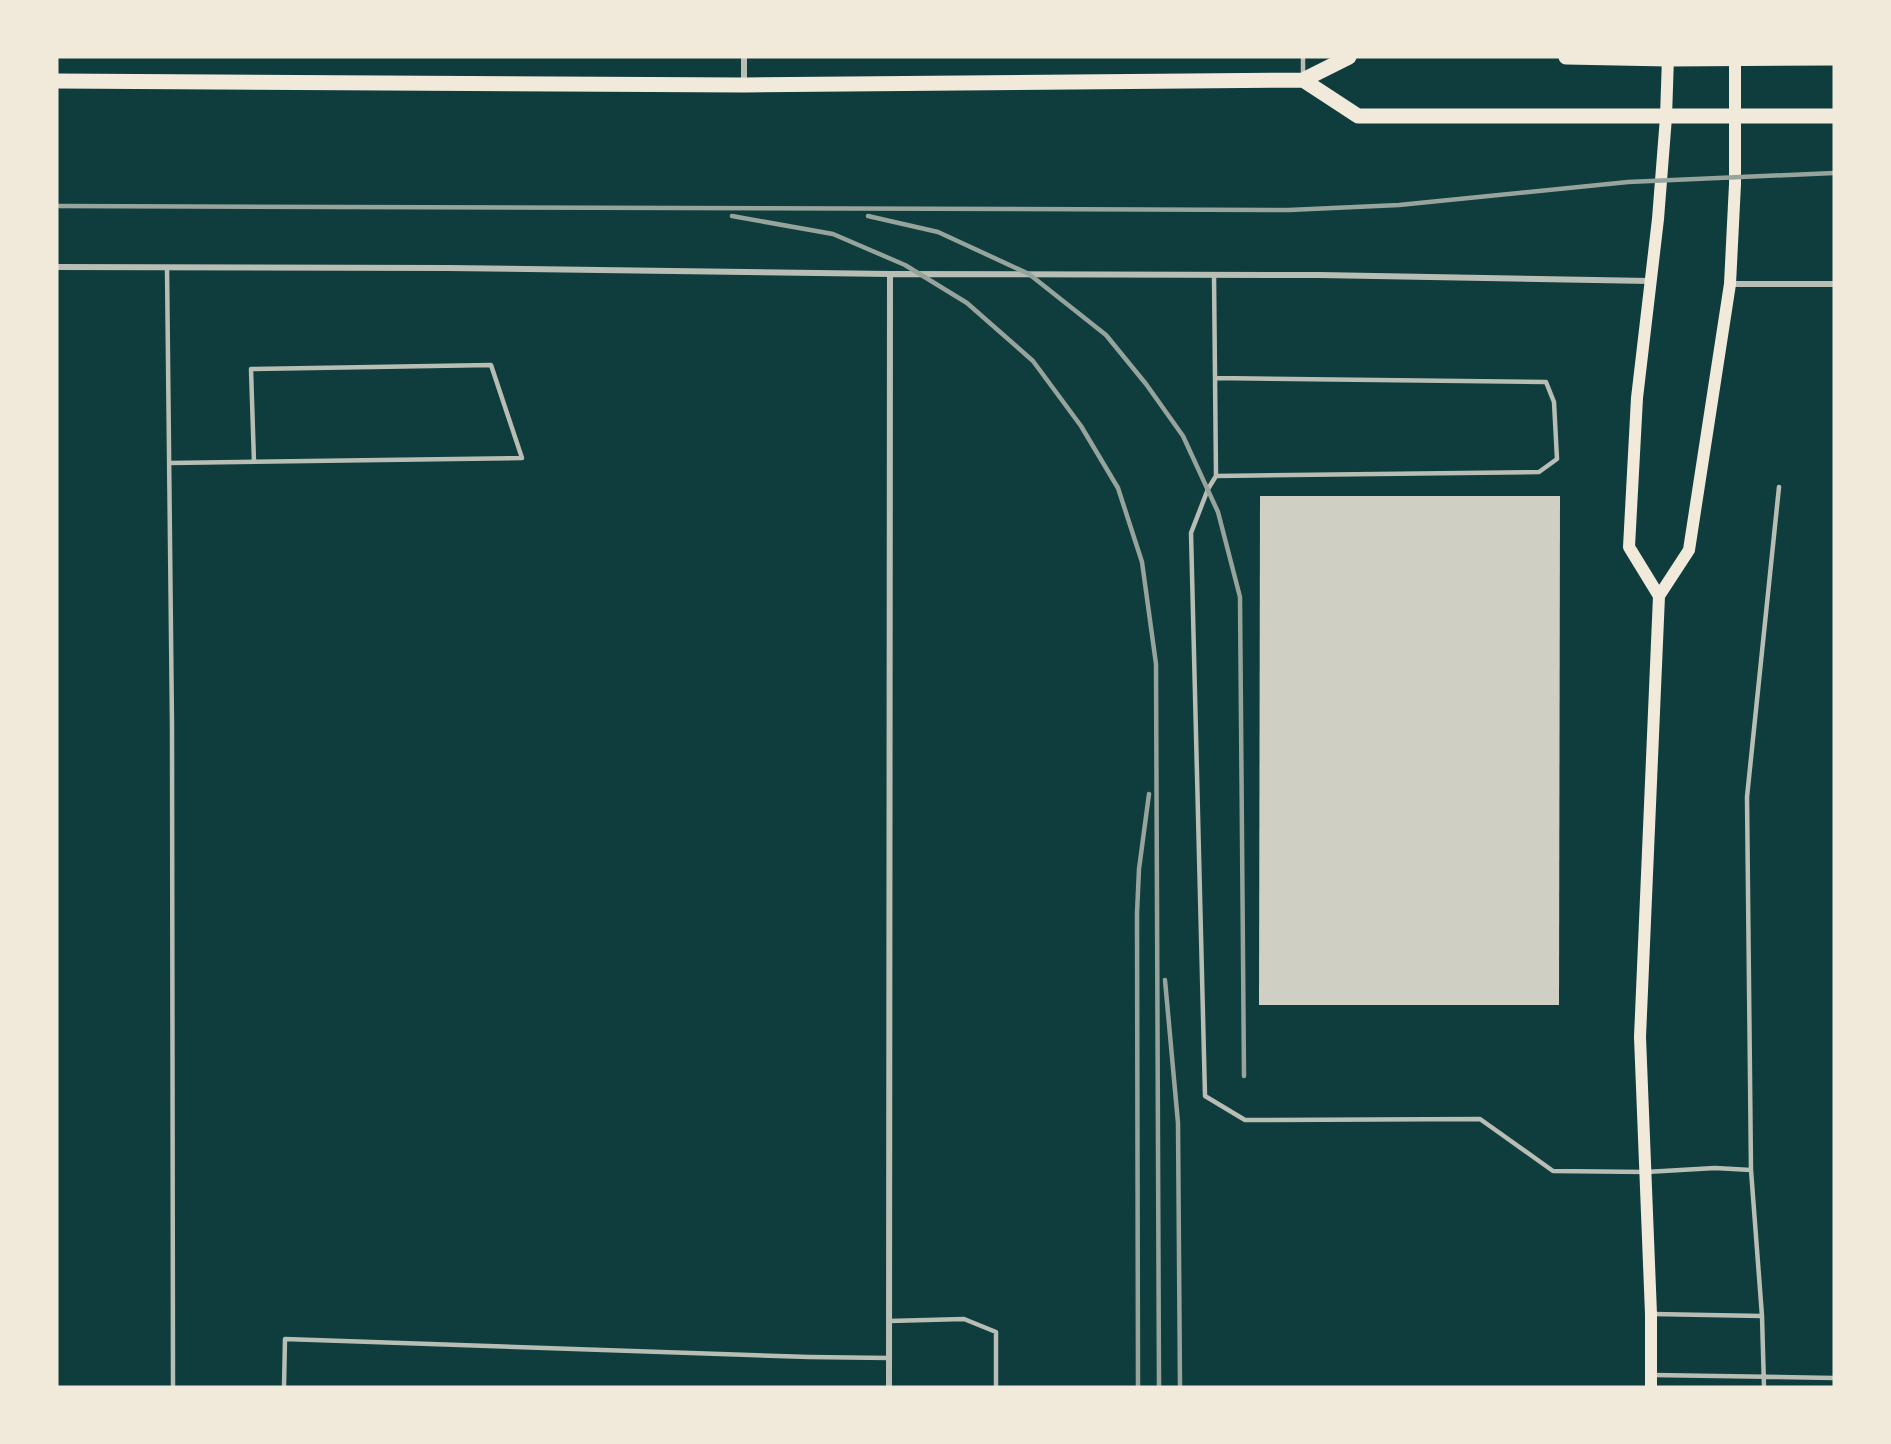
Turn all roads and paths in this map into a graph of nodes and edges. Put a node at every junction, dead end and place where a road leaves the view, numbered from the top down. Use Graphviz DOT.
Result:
graph roads {
  1 [pos="744,57"];
  2 [pos="1303,57"];
  3 [pos="1349,57"];
  4 [pos="1566,57"];
  5 [pos="1735,57"];
  6 [pos="1668,58"];
  7 [pos="1834,58"];
  8 [pos="1303,80"];
  9 [pos="57,81"];
  10 [pos="744,85"];
  11 [pos="1736,115"];
  12 [pos="1834,116"];
  13 [pos="1666,117"];
  14 [pos="57,267"];
  15 [pos="167,267"];
  16 [pos="890,274"];
  17 [pos="1214,275"];
  18 [pos="1650,281"];
  19 [pos="1730,284"];
  20 [pos="1834,284"];
  21 [pos="1215,378"];
  22 [pos="254,462"];
  23 [pos="170,463"];
  24 [pos="1216,476"];
  25 [pos="1779,487"];
  26 [pos="1659,596"];
  27 [pos="1751,1170"];
  28 [pos="1646,1172"];
  29 [pos="1651,1314"];
  30 [pos="1762,1316"];
  31 [pos="889,1321"];
  32 [pos="889,1358"];
  33 [pos="1763,1378"];
  34 [pos="1834,1378"];
  35 [pos="1651,1381"];
  36 [pos="173,1387"];
  37 [pos="284,1387"];
  38 [pos="889,1387"];
  39 [pos="996,1387"];
  40 [pos="1764,1387"];
  1 -- 10 [label="street"];
  2 -- 8 [label="lane"];
  3 -- 8 [label="main road"];
  4 -- 6 [label="main road"];
  5 -- 6 [label="main road"];
  5 -- 7 [label="main road"];
  5 -- 11 [label="main road"];
  6 -- 13 [label="main road"];
  8 -- 10 [label="main road"];
  8 -- 13 [label="main road"];
  9 -- 10 [label="main road"];
  11 -- 12 [label="main road"];
  11 -- 13 [label="main road"];
  11 -- 19 [label="main road"];
  13 -- 18 [label="main road"];
  14 -- 15 [label="street"];
  15 -- 16 [label="street"];
  15 -- 23 [label="lane"];
  16 -- 17 [label="street"];
  16 -- 31 [label="street"];
  17 -- 18 [label="street"];
  17 -- 21 [label="lane"];
  18 -- 26 [label="main road"];
  19 -- 20 [label="street"];
  19 -- 26 [label="main road"];
  21 -- 24 [label="lane"];
  21 -- 24 [label="lane"];
  22 -- 22 [label="lane"];
  22 -- 23 [label="lane"];
  23 -- 36 [label="lane"];
  24 -- 28 [label="lane"];
  25 -- 27 [label="lane"];
  26 -- 28 [label="main road"];
  27 -- 28 [label="lane"];
  27 -- 30 [label="lane"];
  28 -- 29 [label="main road"];
  29 -- 30 [label="lane"];
  29 -- 35 [label="main road"];
  30 -- 33 [label="lane"];
  31 -- 32 [label="street"];
  31 -- 39 [label="lane"];
  32 -- 37 [label="lane"];
  32 -- 38 [label="street"];
  33 -- 34 [label="lane"];
  33 -- 35 [label="lane"];
  33 -- 40 [label="lane"];
}
